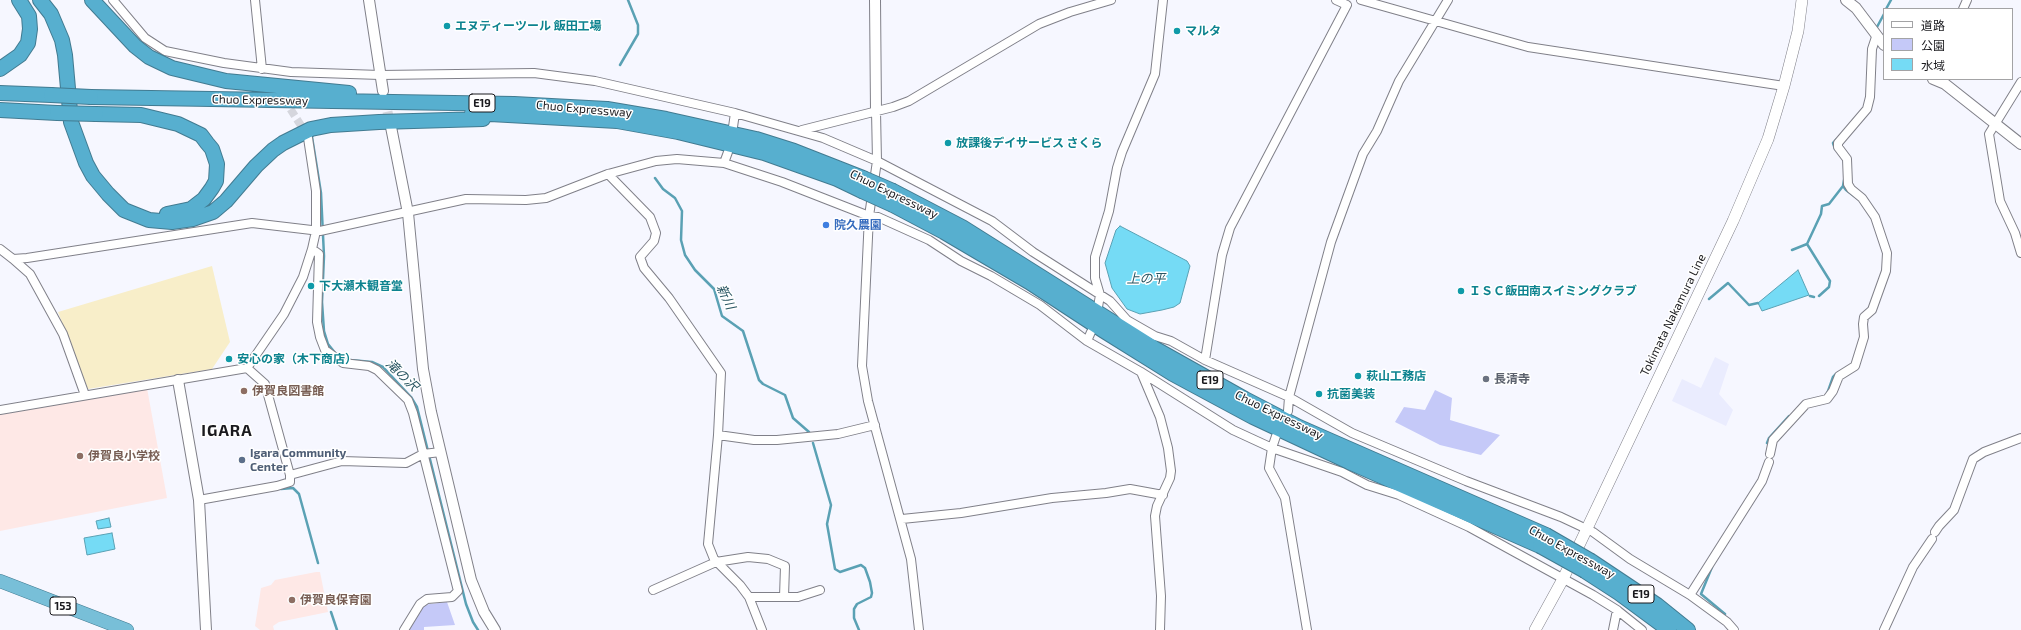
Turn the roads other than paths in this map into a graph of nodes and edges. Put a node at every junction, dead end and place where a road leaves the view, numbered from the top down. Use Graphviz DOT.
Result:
graph roads {
  1 [pos="19,0"];
  2 [pos="40,0"];
  3 [pos="53,0"];
  4 [pos="92,0"];
  5 [pos="113,0"];
  6 [pos="255,0"];
  7 [pos="369,0"];
  8 [pos="876,0"];
  9 [pos="1111,0"];
  10 [pos="1163,0"];
  11 [pos="1336,0"];
  12 [pos="1361,0"];
  13 [pos="1448,0"];
  14 [pos="1802,0"];
  15 [pos="1846,0"];
  16 [pos="1436,22"];
  17 [pos="1876,37"];
  18 [pos="1883,44"];
  19 [pos="0,69"];
  20 [pos="264,70"];
  21 [pos="380,75"];
  22 [pos="1945,82"];
  23 [pos="2021,82"];
  24 [pos="275,83"];
  25 [pos="1784,86"];
  26 [pos="383,91"];
  27 [pos="0,93"];
  28 [pos="0,103"];
  29 [pos="55,104"];
  30 [pos="514,104"];
  31 [pos="93,106"];
  32 [pos="0,110"];
  33 [pos="876,111"];
  34 [pos="735,113"];
  35 [pos="562,117"];
  36 [pos="1996,123"];
  37 [pos="391,127"];
  38 [pos="733,128"];
  39 [pos="801,130"];
  40 [pos="308,138"];
  41 [pos="2021,144"];
  42 [pos="728,152"];
  43 [pos="877,161"];
  44 [pos="724,163"];
  45 [pos="608,174"];
  46 [pos="863,184"];
  47 [pos="408,212"];
  48 [pos="869,216"];
  49 [pos="321,230"];
  50 [pos="0,249"];
  51 [pos="312,250"];
  52 [pos="2021,253"];
  53 [pos="13,259"];
  54 [pos="1100,295"];
  55 [pos="1098,307"];
  56 [pos="1091,332"];
  57 [pos="1087,341"];
  58 [pos="1205,360"];
  59 [pos="247,368"];
  60 [pos="1141,372"];
  61 [pos="178,380"];
  62 [pos="85,395"];
  63 [pos="1289,397"];
  64 [pos="0,410"];
  65 [pos="1288,411"];
  66 [pos="875,425"];
  67 [pos="718,435"];
  68 [pos="1276,436"];
  69 [pos="2021,438"];
  70 [pos="1272,448"];
  71 [pos="438,452"];
  72 [pos="424,454"];
  73 [pos="290,475"];
  74 [pos="1163,495"];
  75 [pos="199,500"];
  76 [pos="902,519"];
  77 [pos="1586,529"];
  78 [pos="716,562"];
  79 [pos="1588,566"];
  80 [pos="1563,579"];
  81 [pos="0,581"];
  82 [pos="653,590"];
  83 [pos="820,590"];
  84 [pos="1690,595"];
  85 [pos="749,597"];
  86 [pos="784,597"];
  87 [pos="1617,610"];
  88 [pos="1726,626"];
  89 [pos="127,630"];
  90 [pos="206,630"];
  91 [pos="404,630"];
  92 [pos="495,630"];
  93 [pos="762,630"];
  94 [pos="919,630"];
  95 [pos="1160,630"];
  96 [pos="1307,630"];
  97 [pos="1535,630"];
  98 [pos="1613,630"];
  99 [pos="1642,630"];
  100 [pos="1669,630"];
  101 [pos="1688,630"];
  102 [pos="1734,630"];
  103 [pos="1884,630"];
  1 -- 19 [label="highway"];
  2 -- 35 [label="highway"];
  3 -- 31 [label="highway"];
  4 -- 30 [label="highway"];
  5 -- 20 [label="street"];
  6 -- 20 [label="street"];
  7 -- 21 [label="street"];
  8 -- 33 [label="street"];
  9 -- 33 [label="street"];
  10 -- 54 [label="street"];
  11 -- 58 [label="street"];
  12 -- 16 [label="street"];
  13 -- 16 [label="street"];
  14 -- 25 [label="main road, Tokimata Nakamura Line"];
  15 -- 17 [label="street"];
  16 -- 25 [label="street"];
  16 -- 63 [label="street"];
  17 -- 18 [label="street"];
  17 -- 84 [label="street"];
  20 -- 21 [label="street"];
  20 -- 24 [label="street"];
  21 -- 26 [label="street"];
  21 -- 34 [label="street"];
  22 -- 36 [label="street"];
  23 -- 36 [label="street"];
  25 -- 77 [label="main road, Tokimata Nakamura Line"];
  27 -- 29 [label="highway, Chuo Expressway / E19"];
  28 -- 29 [label="highway, Chuo Expressway / E19"];
  29 -- 31 [label="highway, Chuo Expressway / E19, bridge"];
  29 -- 32 [label="highway"];
  30 -- 31 [label="highway, Chuo Expressway / E19"];
  30 -- 46 [label="highway, Chuo Expressway / E19"];
  31 -- 35 [label="highway, Chuo Expressway / E19"];
  33 -- 39 [label="street"];
  33 -- 43 [label="street"];
  34 -- 38 [label="street"];
  34 -- 39 [label="street"];
  35 -- 46 [label="highway, Chuo Expressway / E19"];
  36 -- 41 [label="street"];
  36 -- 52 [label="street"];
  37 -- 47 [label="street"];
  39 -- 43 [label="street"];
  40 -- 49 [label="street"];
  42 -- 44 [label="street"];
  43 -- 48 [label="street"];
  43 -- 54 [label="street"];
  44 -- 45 [label="street"];
  44 -- 48 [label="street"];
  45 -- 47 [label="street"];
  45 -- 67 [label="street"];
  46 -- 79 [label="highway, Chuo Expressway / E19, bridge"];
  47 -- 49 [label="street"];
  47 -- 71 [label="street"];
  48 -- 57 [label="street"];
  48 -- 66 [label="street"];
  49 -- 51 [label="street"];
  49 -- 53 [label="street"];
  50 -- 53 [label="street"];
  51 -- 59 [label="street"];
  51 -- 72 [label="street"];
  53 -- 62 [label="street"];
  54 -- 55 [label="street"];
  54 -- 58 [label="street"];
  56 -- 57 [label="street"];
  57 -- 60 [label="street"];
  58 -- 63 [label="street"];
  59 -- 61 [label="street"];
  59 -- 73 [label="street"];
  60 -- 70 [label="street"];
  60 -- 74 [label="street"];
  61 -- 62 [label="street"];
  61 -- 75 [label="street"];
  62 -- 64 [label="street"];
  63 -- 65 [label="street"];
  63 -- 77 [label="street"];
  66 -- 67 [label="street"];
  66 -- 76 [label="street"];
  67 -- 78 [label="street"];
  68 -- 70 [label="street"];
  69 -- 103 [label="street"];
  70 -- 80 [label="street"];
  70 -- 96 [label="street"];
  71 -- 72 [label="street"];
  71 -- 92 [label="street"];
  72 -- 73 [label="street"];
  72 -- 91 [label="street"];
  73 -- 75 [label="street"];
  74 -- 76 [label="street"];
  74 -- 95 [label="street"];
  75 -- 90 [label="street"];
  76 -- 94 [label="street"];
  77 -- 80 [label="main road, Tokimata Nakamura Line"];
  77 -- 84 [label="street"];
  78 -- 82 [label="street"];
  78 -- 85 [label="street"];
  78 -- 86 [label="street"];
  79 -- 100 [label="highway, Chuo Expressway / E19"];
  79 -- 101 [label="highway, Chuo Expressway / E19"];
  80 -- 87 [label="street"];
  80 -- 97 [label="main road, Tokimata Nakamura Line"];
  81 -- 89 [label="highway, 153"];
  83 -- 86 [label="street"];
  84 -- 88 [label="street"];
  85 -- 86 [label="street"];
  85 -- 93 [label="street"];
  87 -- 98 [label="street"];
  87 -- 99 [label="street"];
  88 -- 102 [label="street"];
}
